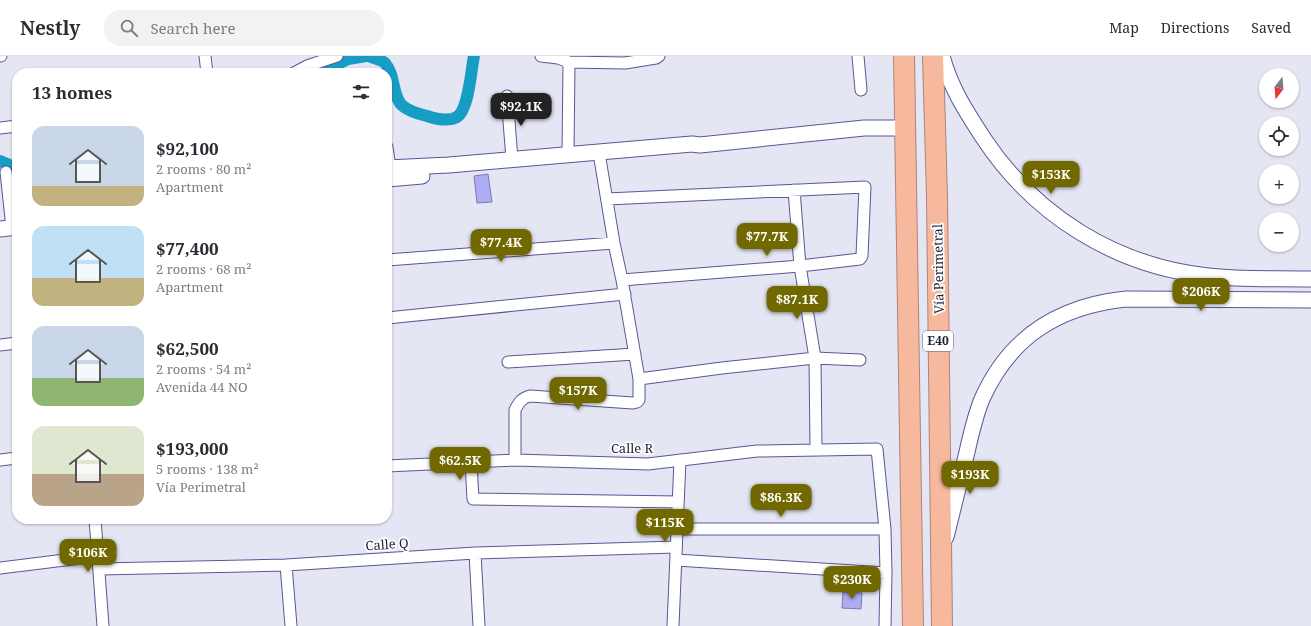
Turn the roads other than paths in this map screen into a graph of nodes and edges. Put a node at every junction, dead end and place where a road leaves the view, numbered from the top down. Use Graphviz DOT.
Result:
graph roads {
  1 [pos="204,56"];
  2 [pos="337,56"];
  3 [pos="541,56"];
  4 [pos="659,56"];
  5 [pos="858,56"];
  6 [pos="904,56"];
  7 [pos="933,56"];
  8 [pos="942,56"];
  9 [pos="569,62"];
  10 [pos="206,68"];
  11 [pos="303,68"];
  12 [pos="861,90"];
  13 [pos="507,96"];
  14 [pos="12,127"];
  15 [pos="0,128"];
  16 [pos="906,128"];
  17 [pos="700,145"];
  18 [pos="568,154"];
  19 [pos="512,159"];
  20 [pos="600,159"];
  21 [pos="449,169"];
  22 [pos="392,171"];
  23 [pos="6,172"];
  24 [pos="794,190"];
  25 [pos="607,199"];
  26 [pos="10,228"];
  27 [pos="614,243"];
  28 [pos="392,260"];
  29 [pos="800,266"];
  30 [pos="1311,279"];
  31 [pos="622,280"];
  32 [pos="625,294"];
  33 [pos="1311,300"];
  34 [pos="392,317"];
  35 [pos="12,344"];
  36 [pos="0,345"];
  37 [pos="635,354"];
  38 [pos="815,358"];
  39 [pos="860,360"];
  40 [pos="508,362"];
  41 [pos="639,379"];
  42 [pos="816,449"];
  43 [pos="12,459"];
  44 [pos="0,460"];
  45 [pos="515,460"];
  46 [pos="680,460"];
  47 [pos="471,463"];
  48 [pos="392,466"];
  49 [pos="678,502"];
  50 [pos="95,524"];
  51 [pos="677,529"];
  52 [pos="885,529"];
  53 [pos="676,547"];
  54 [pos="475,553"];
  55 [pos="97,556"];
  56 [pos="676,560"];
  57 [pos="940,560"];
  58 [pos="286,565"];
  59 [pos="0,568"];
  60 [pos="100,569"];
  61 [pos="886,573"];
  62 [pos="913,624"];
  63 [pos="103,626"];
  64 [pos="292,626"];
  65 [pos="479,626"];
  66 [pos="673,626"];
  67 [pos="885,626"];
  68 [pos="942,626"];
  1 -- 10 [label="street"];
  2 -- 11 [label="street"];
  3 -- 9 [label="street"];
  4 -- 9 [label="street"];
  5 -- 12 [label="street"];
  6 -- 16 [label="highway, E40"];
  7 -- 57 [label="highway, Vía Perimetral / E40"];
  8 -- 30 [label="street"];
  9 -- 18 [label="street"];
  13 -- 19 [label="street"];
  14 -- 15 [label="street"];
  16 -- 17 [label="street"];
  16 -- 62 [label="highway, E40"];
  17 -- 18 [label="street"];
  17 -- 20 [label="street"];
  18 -- 19 [label="street"];
  19 -- 21 [label="street"];
  20 -- 21 [label="street"];
  20 -- 25 [label="street"];
  21 -- 22 [label="street"];
  23 -- 26 [label="street"];
  24 -- 25 [label="street"];
  24 -- 29 [label="street"];
  24 -- 29 [label="street"];
  25 -- 27 [label="street"];
  27 -- 28 [label="street"];
  27 -- 31 [label="street"];
  29 -- 31 [label="street"];
  29 -- 38 [label="street"];
  31 -- 32 [label="street"];
  32 -- 34 [label="street"];
  32 -- 37 [label="street"];
  33 -- 57 [label="street"];
  35 -- 36 [label="street"];
  37 -- 40 [label="street"];
  37 -- 41 [label="street"];
  38 -- 39 [label="street"];
  38 -- 41 [label="street"];
  38 -- 42 [label="street"];
  41 -- 45 [label="street"];
  42 -- 46 [label="street, Calle R"];
  42 -- 52 [label="street, Calle R"];
  43 -- 44 [label="street"];
  45 -- 46 [label="street, Calle R"];
  45 -- 47 [label="street, Calle R"];
  46 -- 49 [label="street"];
  47 -- 48 [label="street, Calle R"];
  47 -- 49 [label="street"];
  49 -- 51 [label="street"];
  50 -- 55 [label="street"];
  51 -- 52 [label="street"];
  51 -- 53 [label="street"];
  52 -- 61 [label="street"];
  53 -- 54 [label="street, Calle Q"];
  53 -- 56 [label="street"];
  54 -- 58 [label="street, Calle Q"];
  54 -- 65 [label="street"];
  55 -- 59 [label="street"];
  55 -- 60 [label="street"];
  56 -- 61 [label="street"];
  56 -- 66 [label="street"];
  57 -- 68 [label="highway, Vía Perimetral / E40"];
  58 -- 60 [label="street, Calle Q"];
  58 -- 64 [label="street"];
  60 -- 63 [label="street"];
  61 -- 67 [label="street"];
}
